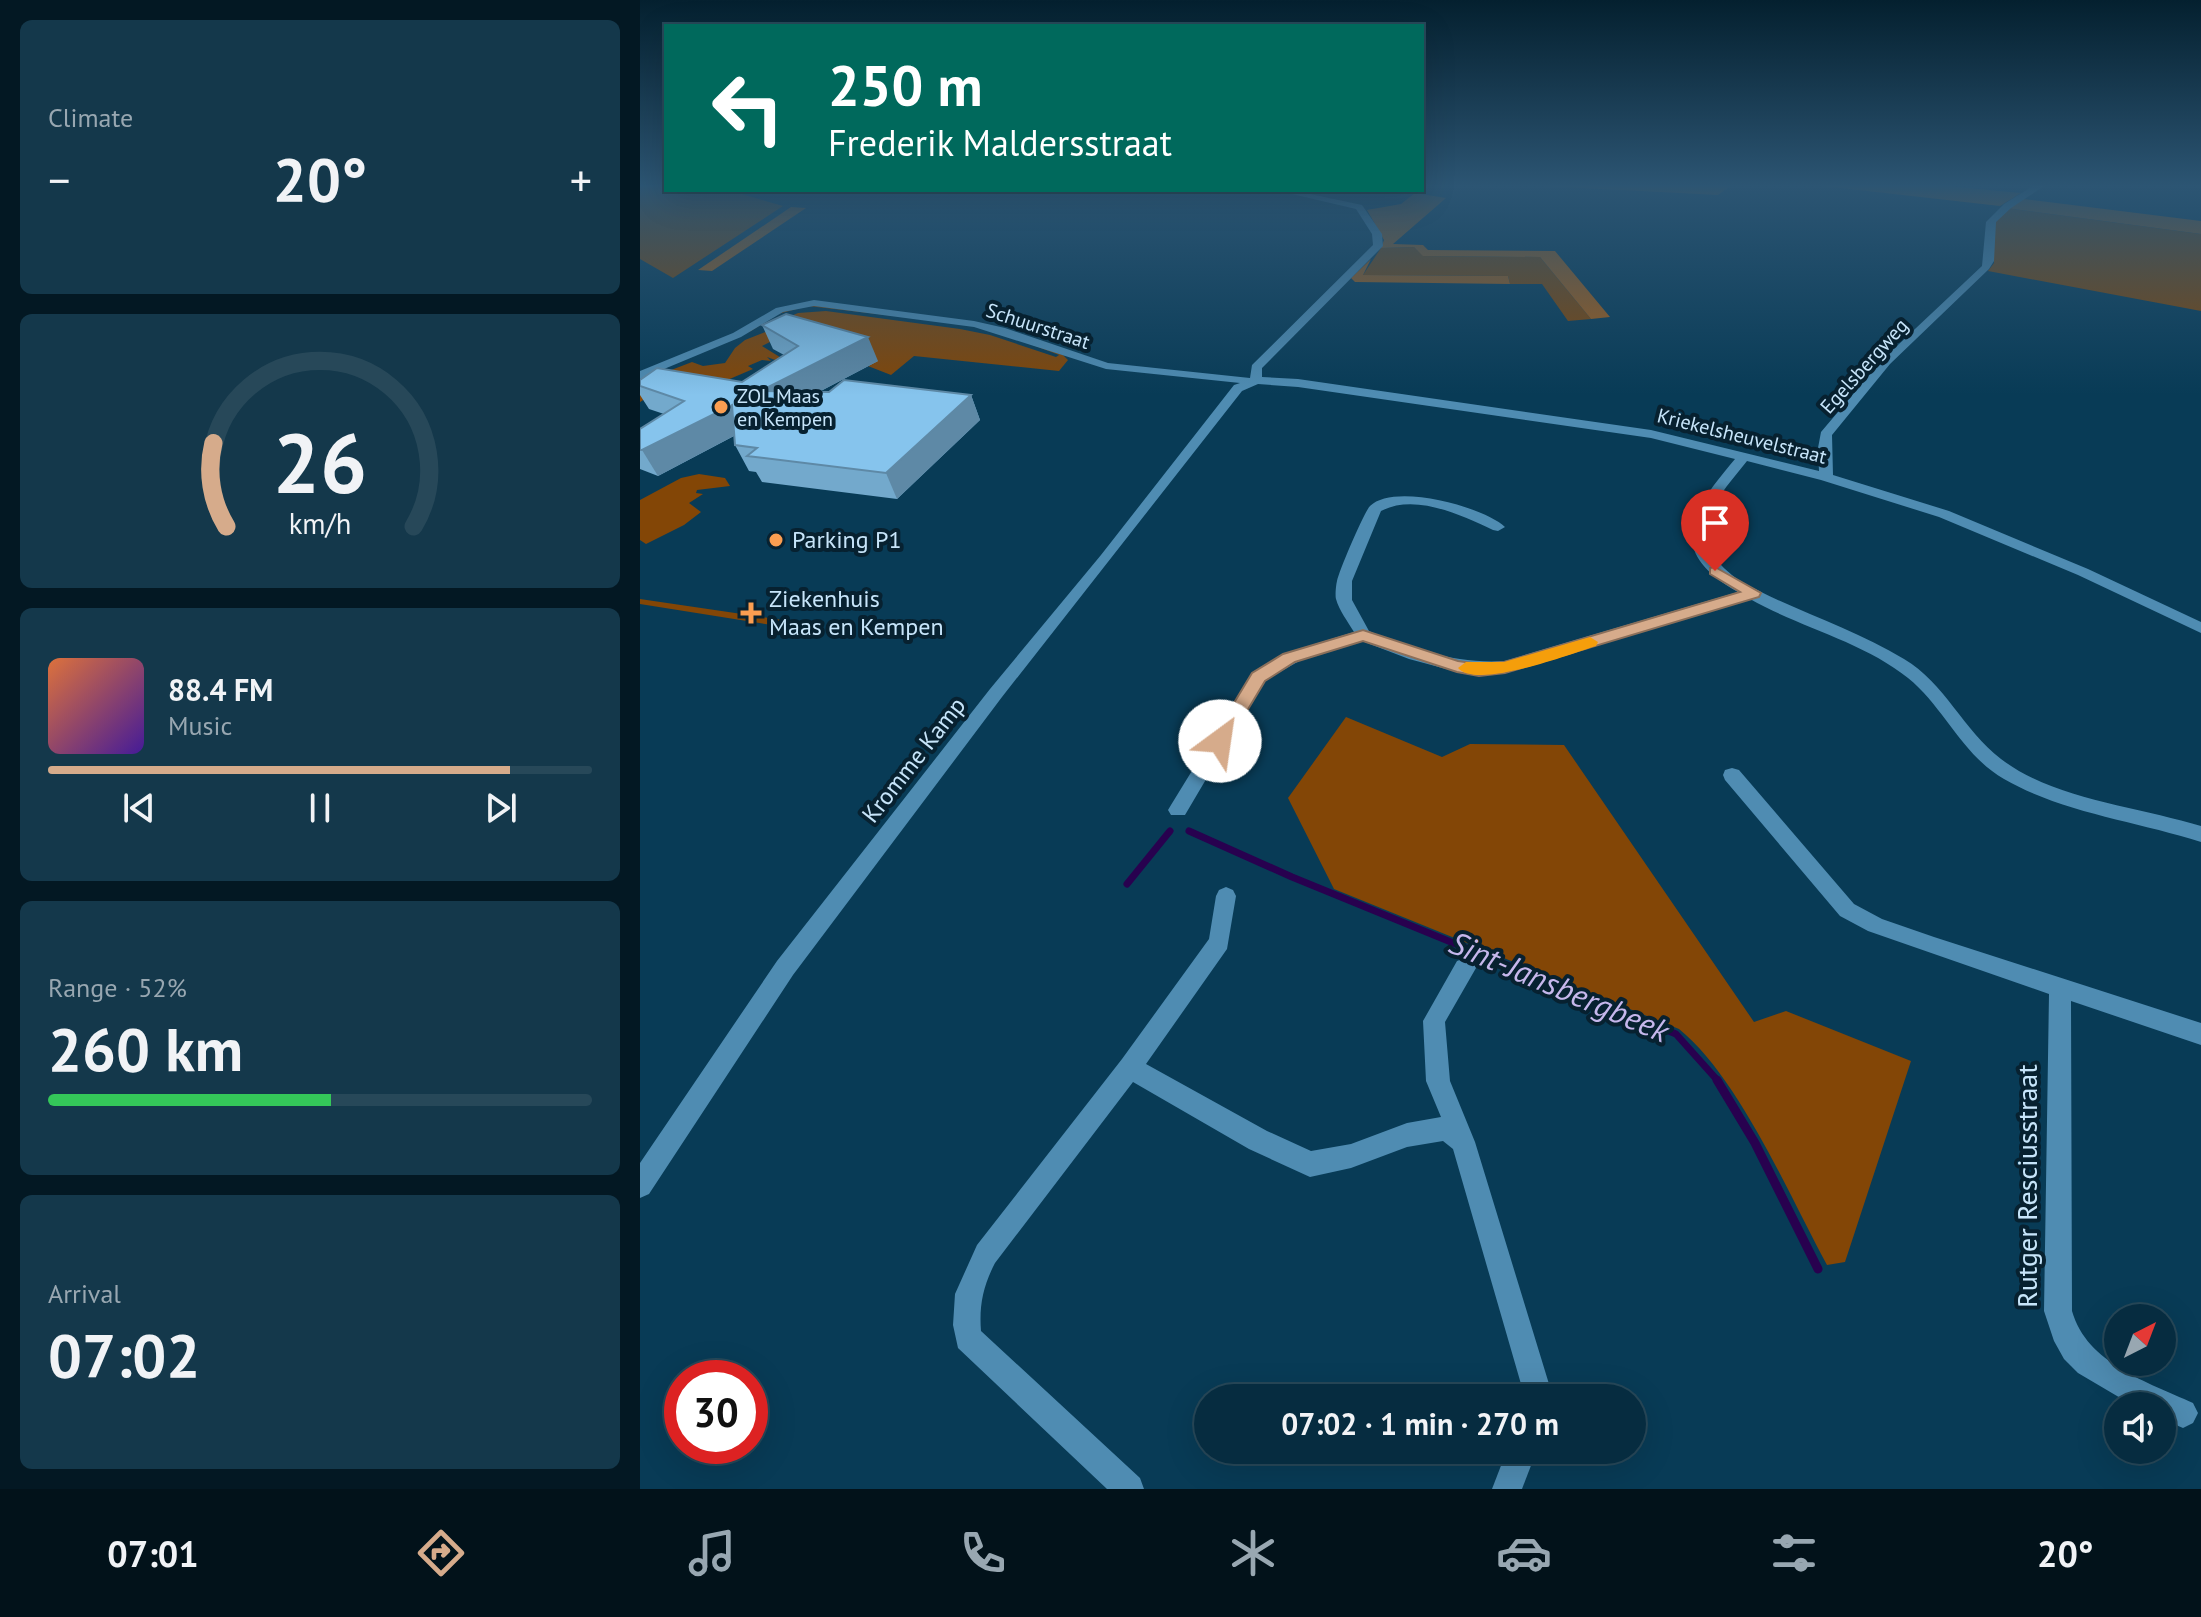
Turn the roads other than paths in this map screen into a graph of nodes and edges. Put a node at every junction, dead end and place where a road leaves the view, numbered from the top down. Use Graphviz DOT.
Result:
graph roads {
  1 [pos="1368,255"];
  2 [pos="1989,255"];
  3 [pos="640,375"];
  4 [pos="1252,381"];
  5 [pos="1744,456"];
  6 [pos="1826,477"];
  7 [pos="1498,527"];
  8 [pos="1753,593"];
  9 [pos="2201,628"];
  10 [pos="1363,635"];
  11 [pos="1732,775"];
  12 [pos="1178,810"];
  13 [pos="2201,834"];
  14 [pos="1226,896"];
  15 [pos="1465,968"];
  16 [pos="2060,987"];
  17 [pos="2201,1034"];
  18 [pos="1130,1067"];
  19 [pos="1463,1142"];
  20 [pos="640,1185"];
  21 [pos="1535,1384"];
  22 [pos="2183,1413"];
  23 [pos="1517,1464"];
  24 [pos="1129,1489"];
  25 [pos="1507,1489"];
  1 -- 4 [label="street, Kromme Kamp"];
  2 -- 6 [label="street, Egelsbergweg"];
  3 -- 4 [label="street, Schuurstraat"];
  4 -- 5 [label="street, Kriekelsheuvelstraat"];
  4 -- 20 [label="street, Kromme Kamp"];
  5 -- 6 [label="street, Kriekelsheuvelstraat"];
  5 -- 8 [label="street"];
  6 -- 9 [label="street, Kriekelsheuvelstraat"];
  7 -- 10 [label="street"];
  8 -- 10 [label="street"];
  8 -- 13 [label="street"];
  10 -- 12 [label="street"];
  11 -- 16 [label="street"];
  14 -- 18 [label="street"];
  15 -- 19 [label="street"];
  16 -- 17 [label="street"];
  16 -- 22 [label="street, Rutger Resciusstraat"];
  18 -- 19 [label="street"];
  18 -- 24 [label="street"];
  19 -- 21 [label="street"];
  23 -- 25 [label="street"];
}
